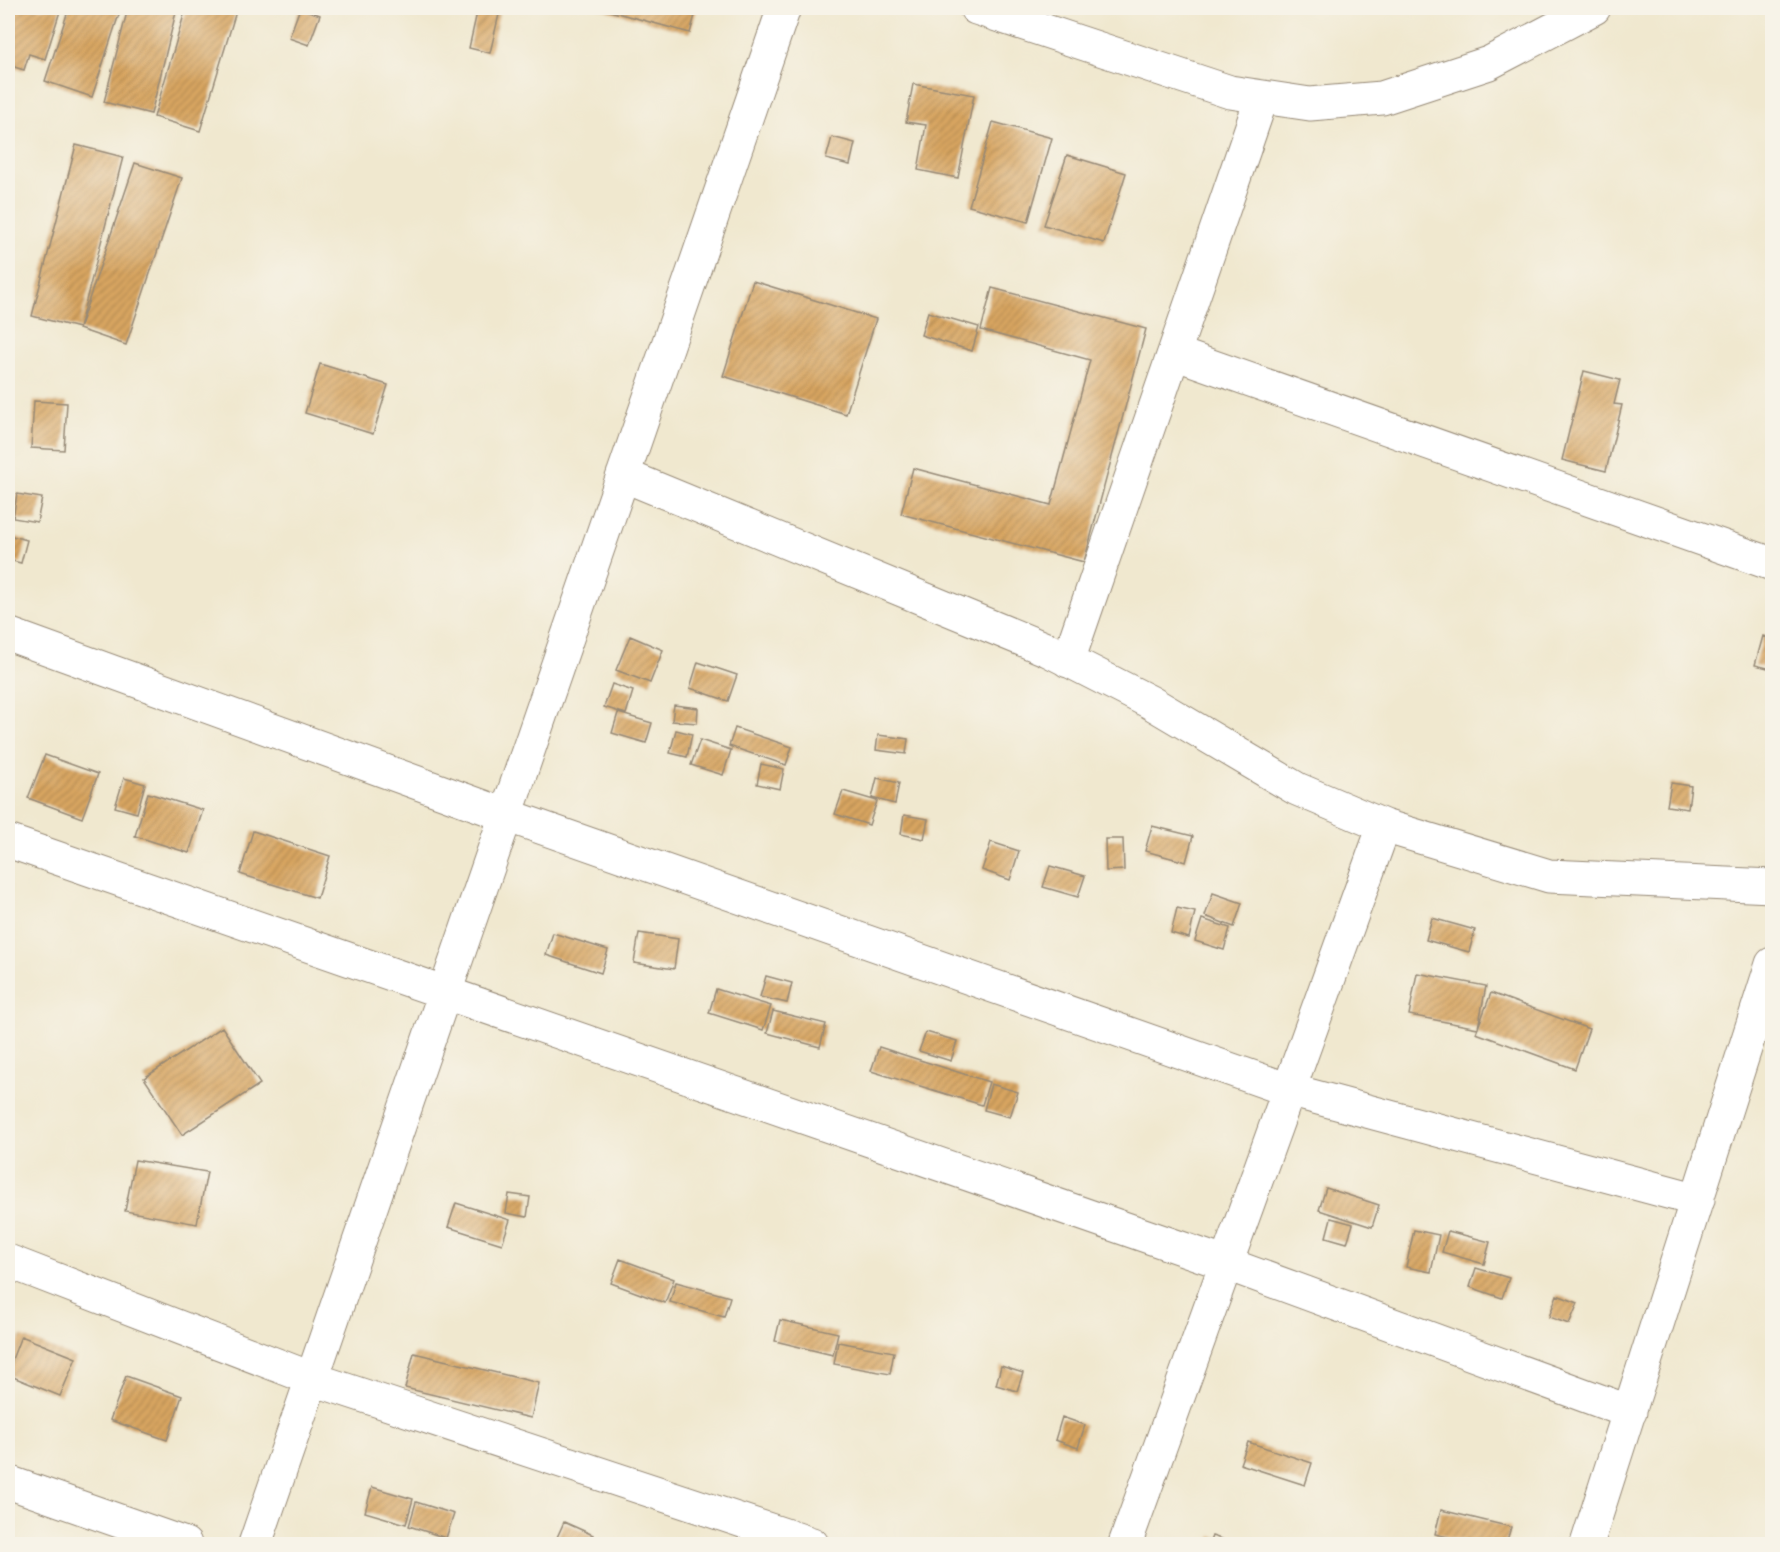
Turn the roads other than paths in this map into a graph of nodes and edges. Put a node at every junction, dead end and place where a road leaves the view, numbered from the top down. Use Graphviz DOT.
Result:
graph roads {
  1 [pos="784,8"];
  2 [pos="976,8"];
  3 [pos="1594,8"];
  4 [pos="1262,97"];
  5 [pos="1174,354"];
  6 [pos="623,475"];
  7 [pos="1773,564"];
  8 [pos="8,634"];
  9 [pos="1068,661"];
  10 [pos="506,815"];
  11 [pos="1384,825"];
  12 [pos="8,841"];
  13 [pos="1773,886"];
  14 [pos="1773,964"];
  15 [pos="445,993"];
  16 [pos="1289,1090"];
  17 [pos="1698,1200"];
  18 [pos="8,1261"];
  19 [pos="1227,1264"];
  20 [pos="313,1379"];
  21 [pos="1630,1412"];
  22 [pos="8,1482"];
  23 [pos="185,1545"];
  24 [pos="255,1545"];
  25 [pos="812,1545"];
  26 [pos="1125,1545"];
  27 [pos="1587,1545"];
  1 -- 6 [label="street"];
  2 -- 4 [label="street"];
  3 -- 4 [label="street"];
  4 -- 5 [label="street"];
  5 -- 7 [label="street"];
  5 -- 9 [label="street"];
  6 -- 9 [label="street"];
  6 -- 10 [label="street"];
  8 -- 10 [label="street"];
  9 -- 11 [label="street"];
  10 -- 15 [label="street"];
  10 -- 16 [label="street"];
  11 -- 13 [label="street"];
  11 -- 16 [label="street"];
  12 -- 15 [label="street"];
  14 -- 17 [label="street"];
  15 -- 19 [label="street"];
  15 -- 20 [label="street"];
  16 -- 17 [label="street"];
  16 -- 19 [label="street"];
  17 -- 21 [label="street"];
  18 -- 20 [label="street"];
  19 -- 21 [label="street"];
  19 -- 26 [label="street"];
  20 -- 24 [label="street"];
  20 -- 25 [label="street"];
  21 -- 27 [label="street"];
  22 -- 23 [label="street"];
}
